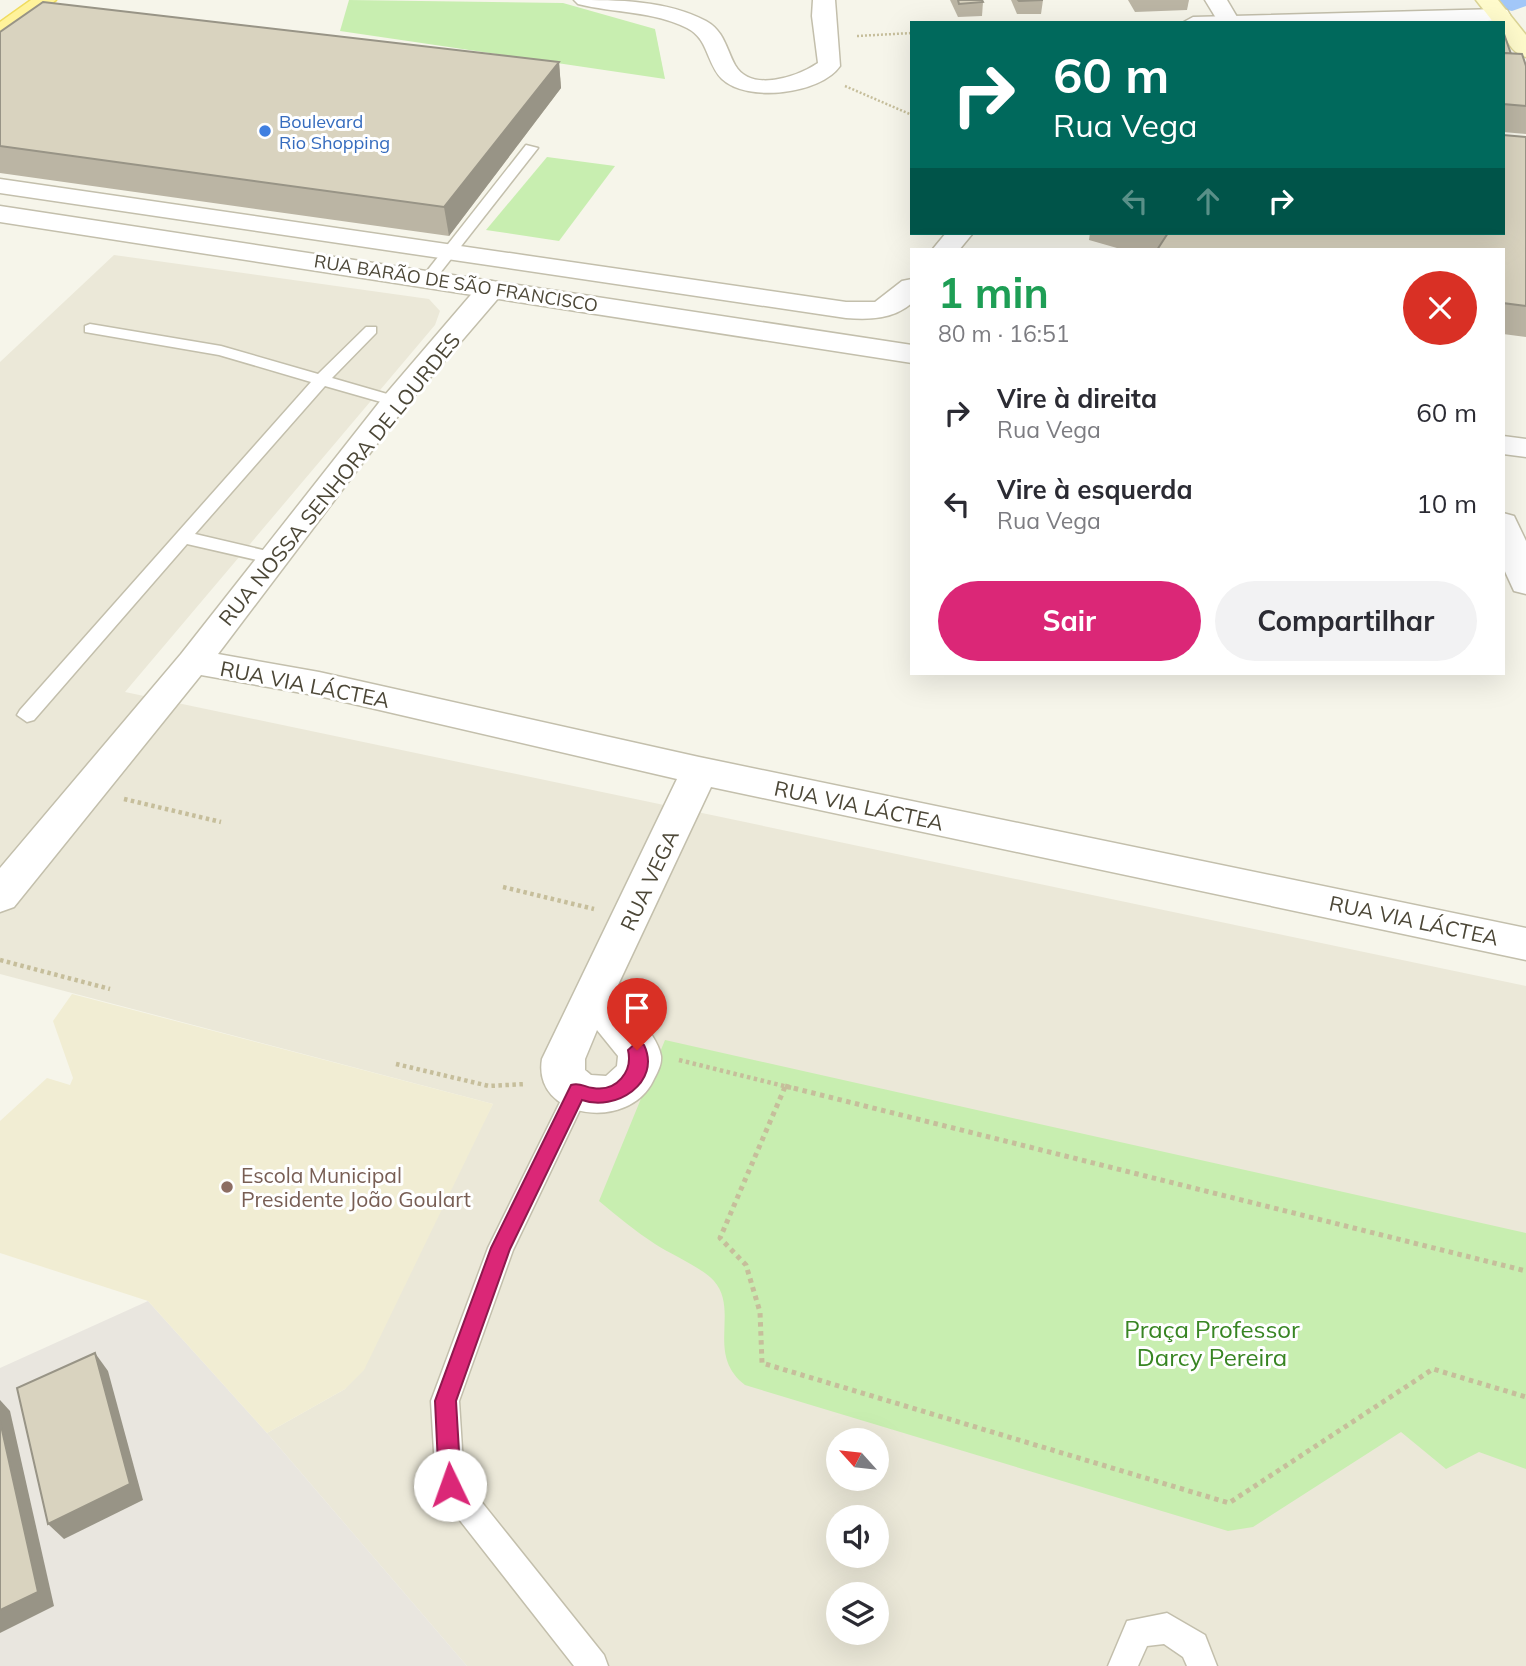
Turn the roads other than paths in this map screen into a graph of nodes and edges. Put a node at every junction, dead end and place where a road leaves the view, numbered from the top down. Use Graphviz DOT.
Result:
graph roads {
  1 [pos="585,0"];
  2 [pos="824,0"];
  3 [pos="1216,0"];
  4 [pos="36,7"];
  5 [pos="1493,8"];
  6 [pos="1526,14"];
  7 [pos="1228,21"];
  8 [pos="1248,21"];
  9 [pos="1505,23"];
  10 [pos="0,32"];
  11 [pos="1526,50"];
  12 [pos="531,148"];
  13 [pos="0,186"];
  14 [pos="0,214"];
  15 [pos="958,235"];
  16 [pos="946,248"];
  17 [pos="450,252"];
  18 [pos="578,270"];
  19 [pos="428,279"];
  20 [pos="491,289"];
  21 [pos="910,289"];
  22 [pos="846,310"];
  23 [pos="885,310"];
  24 [pos="90,329"];
  25 [pos="371,330"];
  26 [pos="836,341"];
  27 [pos="909,353"];
  28 [pos="321,380"];
  29 [pos="395,401"];
  30 [pos="1505,445"];
  31 [pos="1526,449"];
  32 [pos="1505,528"];
  33 [pos="183,537"];
  34 [pos="274,558"];
  35 [pos="1526,583"];
  36 [pos="193,662"];
  37 [pos="27,715"];
  38 [pos="699,771"];
  39 [pos="0,896"];
  40 [pos="1526,944"];
  41 [pos="596,987"];
  42 [pos="572,1086"];
  43 [pos="593,1666"];
  44 [pos="1123,1666"];
  45 [pos="1202,1666"];
  1 -- 2 [label="street"];
  3 -- 7 [label="street"];
  4 -- 10 [label="main road"];
  5 -- 6 [label="main road"];
  5 -- 8 [label="street"];
  9 -- 11 [label="main road"];
  12 -- 17 [label="lane"];
  13 -- 17 [label="street, RUA BARÃO DE SÃO FRANCISCO"];
  14 -- 19 [label="street, RUA BARÃO DE SÃO FRANCISCO"];
  15 -- 16 [label="street"];
  17 -- 18 [label="street, RUA BARÃO DE SÃO FRANCISCO"];
  17 -- 19 [label="lane"];
  18 -- 20 [label="street, RUA NOSSA SENHORA DE LOURDES"];
  18 -- 22 [label="street, RUA BARÃO DE SÃO FRANCISCO"];
  19 -- 20 [label="street, RUA BARÃO DE SÃO FRANCISCO"];
  20 -- 26 [label="street, RUA BARÃO DE SÃO FRANCISCO"];
  20 -- 29 [label="street, RUA NOSSA SENHORA DE LOURDES"];
  21 -- 23 [label="street"];
  22 -- 23 [label="street, RUA BARÃO DE SÃO FRANCISCO"];
  22 -- 26 [label="street"];
  23 -- 27 [label="street"];
  24 -- 28 [label="lane"];
  25 -- 28 [label="lane"];
  26 -- 27 [label="street, RUA BARÃO DE SÃO FRANCISCO"];
  28 -- 29 [label="lane"];
  28 -- 33 [label="lane"];
  29 -- 34 [label="street, RUA NOSSA SENHORA DE LOURDES"];
  30 -- 31 [label="street"];
  32 -- 35 [label="street"];
  33 -- 34 [label="lane"];
  33 -- 37 [label="lane"];
  34 -- 36 [label="street, RUA NOSSA SENHORA DE LOURDES"];
  36 -- 38 [label="street, RUA VIA LÁCTEA"];
  36 -- 39 [label="street, RUA NOSSA SENHORA DE LOURDES"];
  38 -- 40 [label="street, RUA VIA LÁCTEA"];
  38 -- 41 [label="street, RUA VEGA"];
  41 -- 42 [label="street, RUA VEGA"];
  41 -- 42 [label="street"];
  42 -- 43 [label="lane"];
  44 -- 45 [label="lane"];
}
